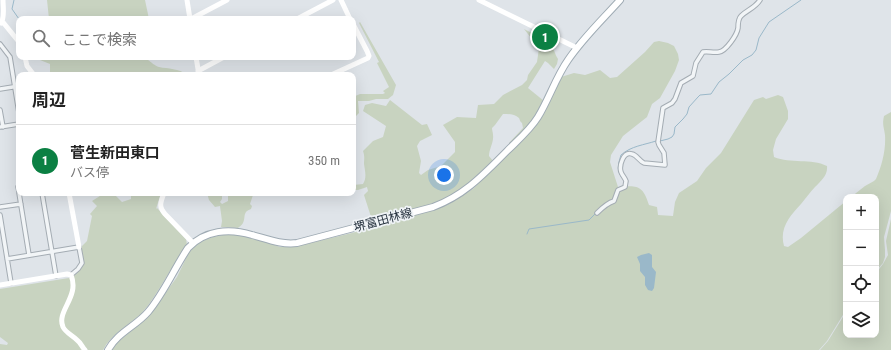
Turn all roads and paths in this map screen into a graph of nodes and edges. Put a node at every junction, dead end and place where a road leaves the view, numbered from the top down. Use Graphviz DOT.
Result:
graph roads {
  1 [pos="3,0"];
  2 [pos="187,0"];
  3 [pos="227,0"];
  4 [pos="333,0"];
  5 [pos="341,0"];
  6 [pos="479,0"];
  7 [pos="620,0"];
  8 [pos="760,0"];
  9 [pos="190,16"];
  10 [pos="197,16"];
  11 [pos="303,16"];
  12 [pos="349,16"];
  13 [pos="1,23"];
  14 [pos="356,30"];
  15 [pos="16,39"];
  16 [pos="0,44"];
  17 [pos="577,48"];
  18 [pos="26,60"];
  19 [pos="197,60"];
  20 [pos="219,60"];
  21 [pos="32,72"];
  22 [pos="199,72"];
  23 [pos="201,72"];
  24 [pos="338,72"];
  25 [pos="16,82"];
  26 [pos="16,86"];
  27 [pos="0,89"];
  28 [pos="0,110"];
  29 [pos="16,124"];
  30 [pos="1,127"];
  31 [pos="20,196"];
  32 [pos="43,196"];
  33 [pos="70,196"];
  34 [pos="163,196"];
  35 [pos="21,204"];
  36 [pos="0,207"];
  37 [pos="597,213"];
  38 [pos="0,215"];
  39 [pos="193,243"];
  40 [pos="79,246"];
  41 [pos="52,251"];
  42 [pos="29,255"];
  43 [pos="7,259"];
  44 [pos="71,275"];
  45 [pos="56,276"];
  46 [pos="11,284"];
  47 [pos="0,285"];
  48 [pos="85,350"];
  49 [pos="108,350"];
  1 -- 13 [label="street"];
  2 -- 9 [label="street"];
  3 -- 10 [label="street"];
  4 -- 11 [label="street"];
  5 -- 12 [label="street"];
  6 -- 17 [label="street"];
  7 -- 17 [label="main road, 堺富田林線"];
  8 -- 37 [label="street"];
  13 -- 15 [label="street"];
  14 -- 24 [label="street"];
  16 -- 25 [label="street"];
  17 -- 39 [label="main road, 堺富田林線"];
  18 -- 21 [label="street"];
  19 -- 22 [label="street"];
  20 -- 23 [label="street"];
  26 -- 27 [label="street"];
  28 -- 30 [label="street"];
  29 -- 30 [label="street"];
  31 -- 35 [label="street"];
  32 -- 41 [label="street"];
  33 -- 40 [label="street"];
  34 -- 39 [label="street"];
  35 -- 36 [label="street"];
  35 -- 42 [label="street"];
  38 -- 43 [label="street"];
  39 -- 49 [label="main road, 堺富田林線"];
  40 -- 41 [label="street"];
  40 -- 44 [label="street"];
  41 -- 42 [label="street"];
  41 -- 45 [label="street"];
  42 -- 43 [label="street"];
  43 -- 46 [label="street"];
  44 -- 45 [label="street"];
  44 -- 48 [label="street"];
  45 -- 46 [label="street"];
  46 -- 47 [label="street"];
}
